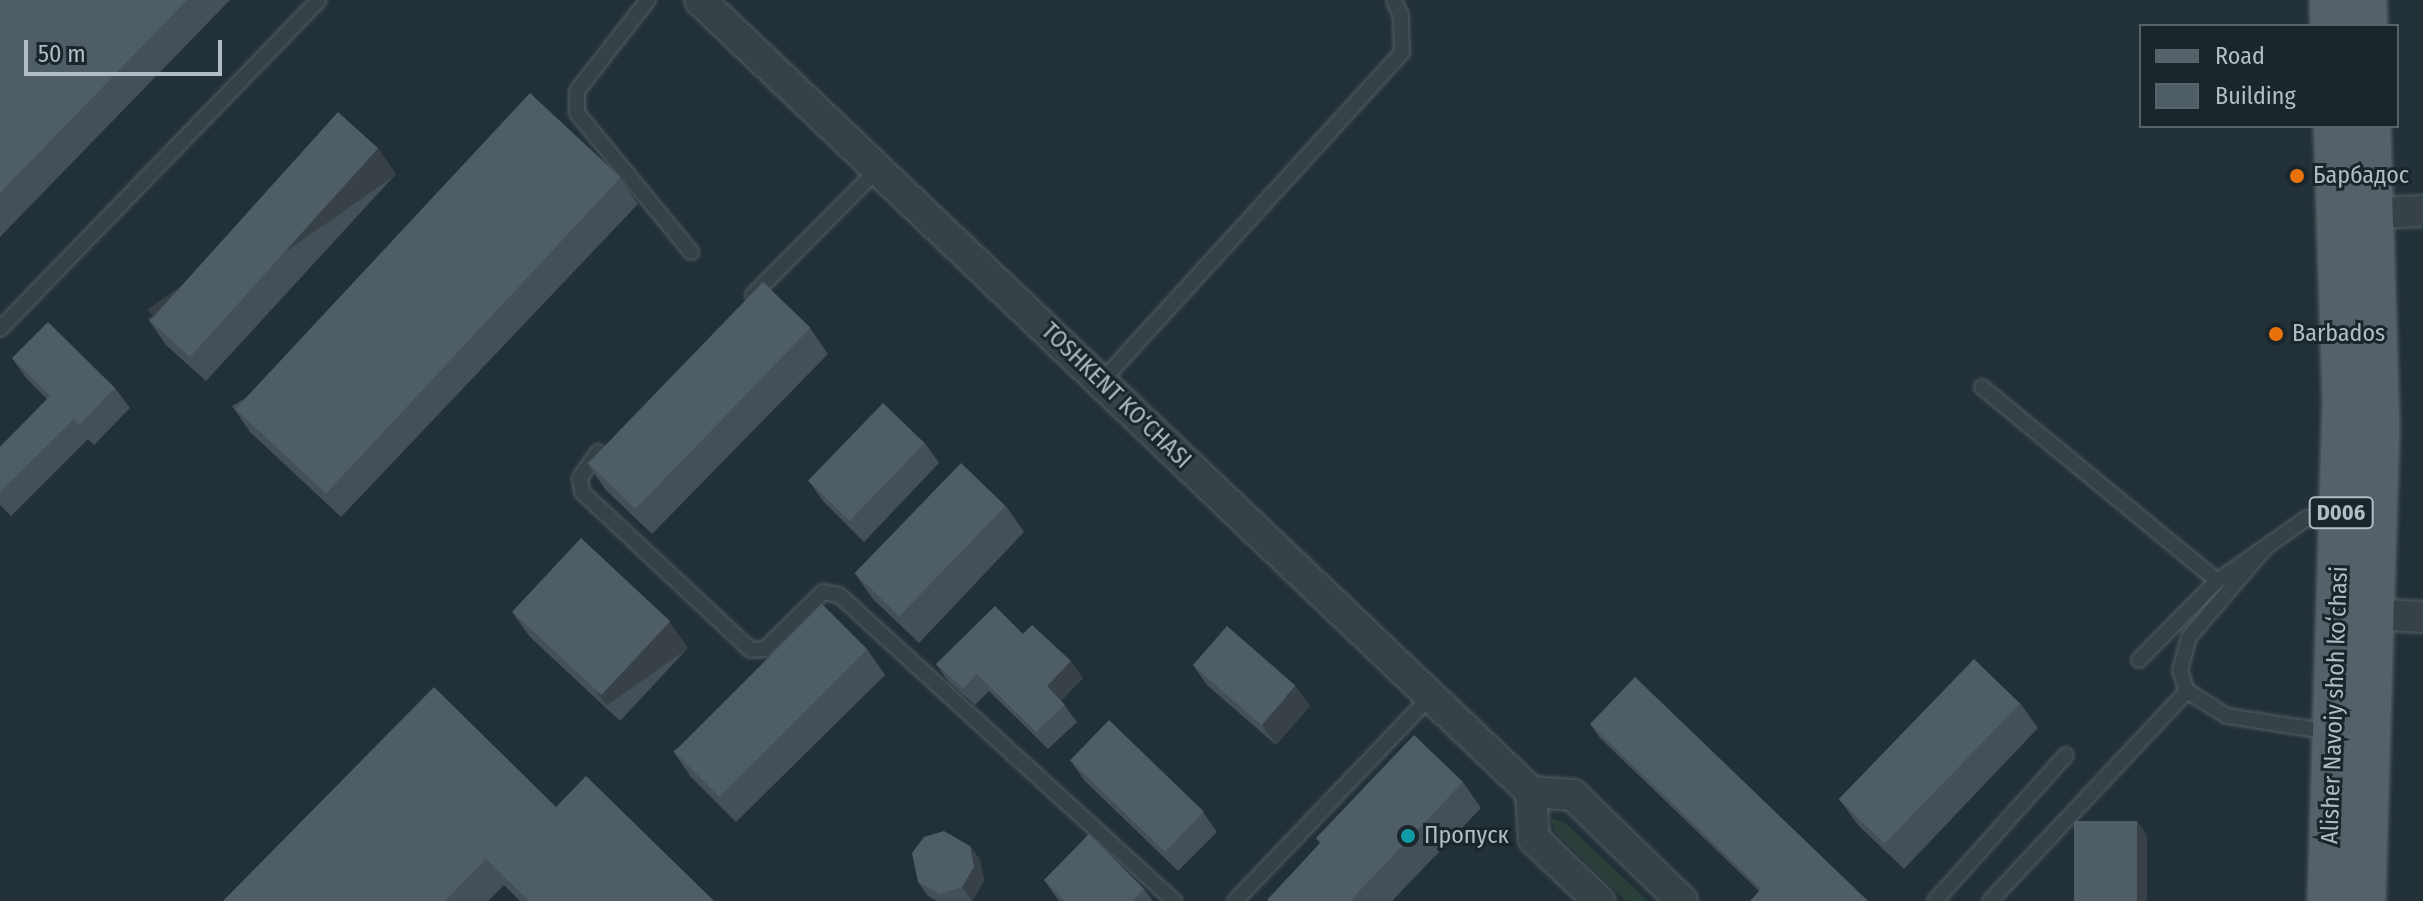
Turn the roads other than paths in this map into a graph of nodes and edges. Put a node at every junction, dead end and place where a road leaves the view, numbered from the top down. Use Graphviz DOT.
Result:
graph roads {
  1 [pos="319,0"];
  2 [pos="648,0"];
  3 [pos="700,0"];
  4 [pos="1394,0"];
  5 [pos="2332,0"];
  6 [pos="2364,0"];
  7 [pos="2333,24"];
  8 [pos="2365,24"];
  9 [pos="2336,128"];
  10 [pos="2368,128"];
  11 [pos="878,169"];
  12 [pos="2423,211"];
  13 [pos="2355,214"];
  14 [pos="691,252"];
  15 [pos="746,303"];
  16 [pos="0,329"];
  17 [pos="1101,382"];
  18 [pos="1982,387"];
  19 [pos="613,436"];
  20 [pos="2341,522"];
  21 [pos="2266,547"];
  22 [pos="2217,581"];
  23 [pos="2370,614"];
  24 [pos="2423,617"];
  25 [pos="2139,660"];
  26 [pos="2187,691"];
  27 [pos="1431,696"];
  28 [pos="2335,733"];
  29 [pos="2066,755"];
  30 [pos="1531,792"];
  31 [pos="1174,901"];
  32 [pos="1235,901"];
  33 [pos="1599,901"];
  34 [pos="1682,901"];
  35 [pos="1935,901"];
  36 [pos="1990,901"];
  37 [pos="2330,901"];
  38 [pos="2363,901"];
  1 -- 16 [label="lane"];
  2 -- 14 [label="lane"];
  3 -- 11 [label="street, TOSHKENT KO‘CHASI"];
  4 -- 17 [label="lane"];
  5 -- 7 [label="main road"];
  6 -- 8 [label="main road"];
  9 -- 13 [label="main road, Alisher Navoiy shoh koʻchasi / D006"];
  10 -- 13 [label="main road, Alisher Navoiy shoh koʻchasi / D006"];
  11 -- 15 [label="lane"];
  11 -- 17 [label="street, TOSHKENT KO‘CHASI"];
  12 -- 13 [label="street"];
  13 -- 20 [label="main road, Alisher Navoiy shoh koʻchasi / D006"];
  13 -- 23 [label="main road, Alisher Navoiy shoh koʻchasi / D006"];
  17 -- 27 [label="street, TOSHKENT KO‘CHASI"];
  18 -- 22 [label="lane"];
  19 -- 31 [label="lane"];
  20 -- 21 [label="lane"];
  20 -- 28 [label="main road, Alisher Navoiy shoh koʻchasi / D006"];
  21 -- 22 [label="lane"];
  21 -- 26 [label="lane"];
  22 -- 25 [label="lane"];
  23 -- 24 [label="street"];
  23 -- 38 [label="main road, Alisher Navoiy shoh koʻchasi / D006"];
  26 -- 28 [label="lane"];
  26 -- 36 [label="lane"];
  27 -- 30 [label="street, TOSHKENT KO‘CHASI"];
  27 -- 32 [label="lane"];
  28 -- 37 [label="main road, Alisher Navoiy shoh koʻchasi / D006"];
  29 -- 35 [label="lane"];
  30 -- 33 [label="street"];
  30 -- 34 [label="street"];
}
